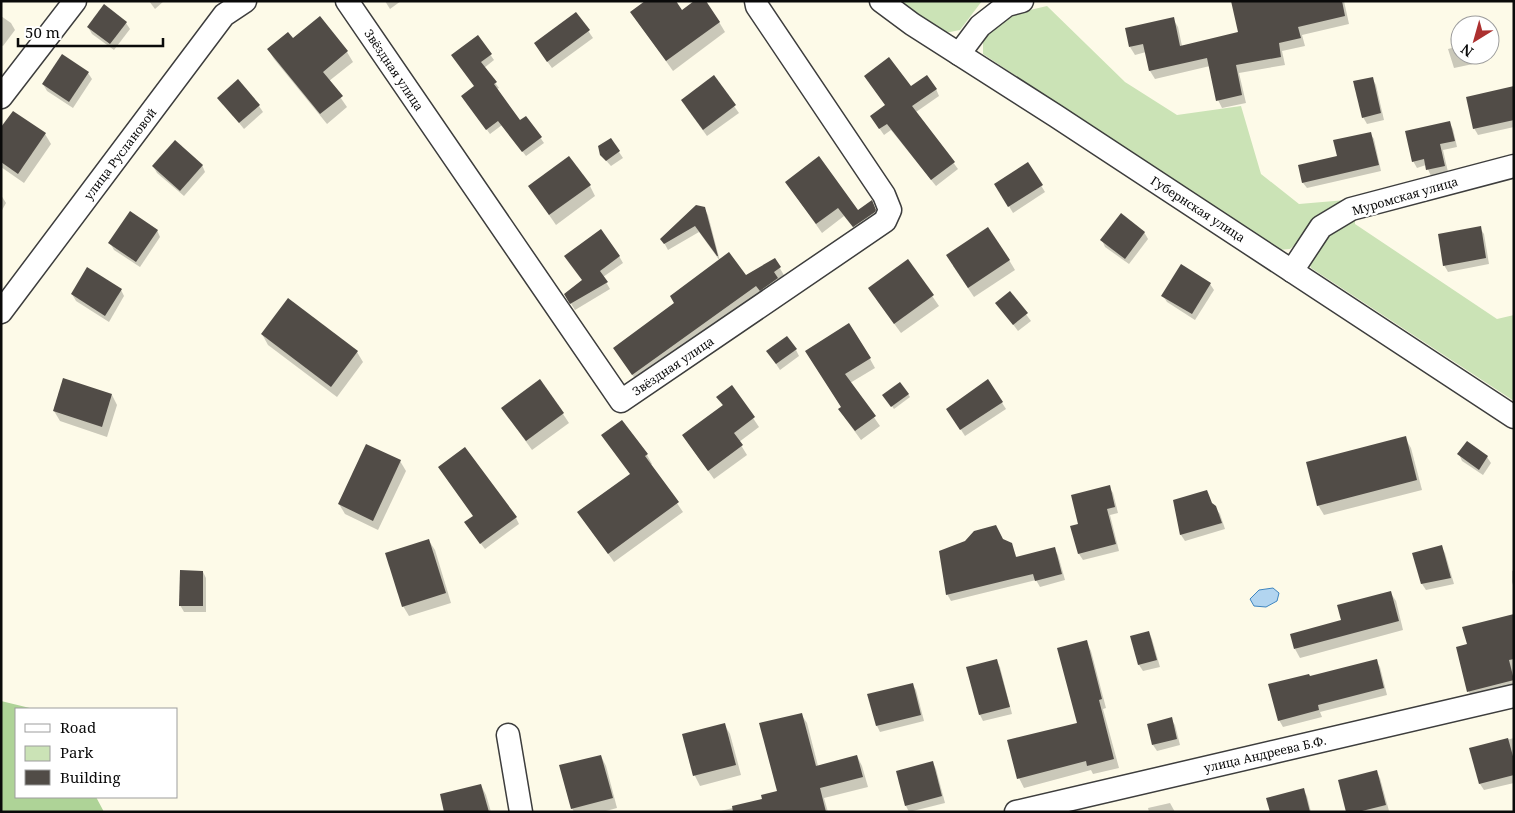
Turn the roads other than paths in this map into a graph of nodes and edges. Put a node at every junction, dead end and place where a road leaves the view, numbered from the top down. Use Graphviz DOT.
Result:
graph roads {
  1 [pos="75,1"];
  2 [pos="245,1"];
  3 [pos="347,1"];
  4 [pos="756,1"];
  5 [pos="881,1"];
  6 [pos="1022,1"];
  7 [pos="959,54"];
  8 [pos="1,97"];
  9 [pos="1514,166"];
  10 [pos="1292,271"];
  11 [pos="1,312"];
  12 [pos="1514,417"];
  13 [pos="1514,696"];
  14 [pos="508,735"];
  15 [pos="521,812"];
  16 [pos="1016,812"];
  1 -- 8 [label="street"];
  2 -- 11 [label="street, улица Руслановой"];
  3 -- 4 [label="street, Звёздная улица"];
  5 -- 7 [label="street, Губернская улица"];
  6 -- 7 [label="street"];
  7 -- 10 [label="street, Губернская улица"];
  9 -- 10 [label="street, Муромская улица"];
  10 -- 12 [label="street, Губернская улица"];
  13 -- 16 [label="street, улица Андреева Б.Ф."];
  14 -- 15 [label="street"];
}
